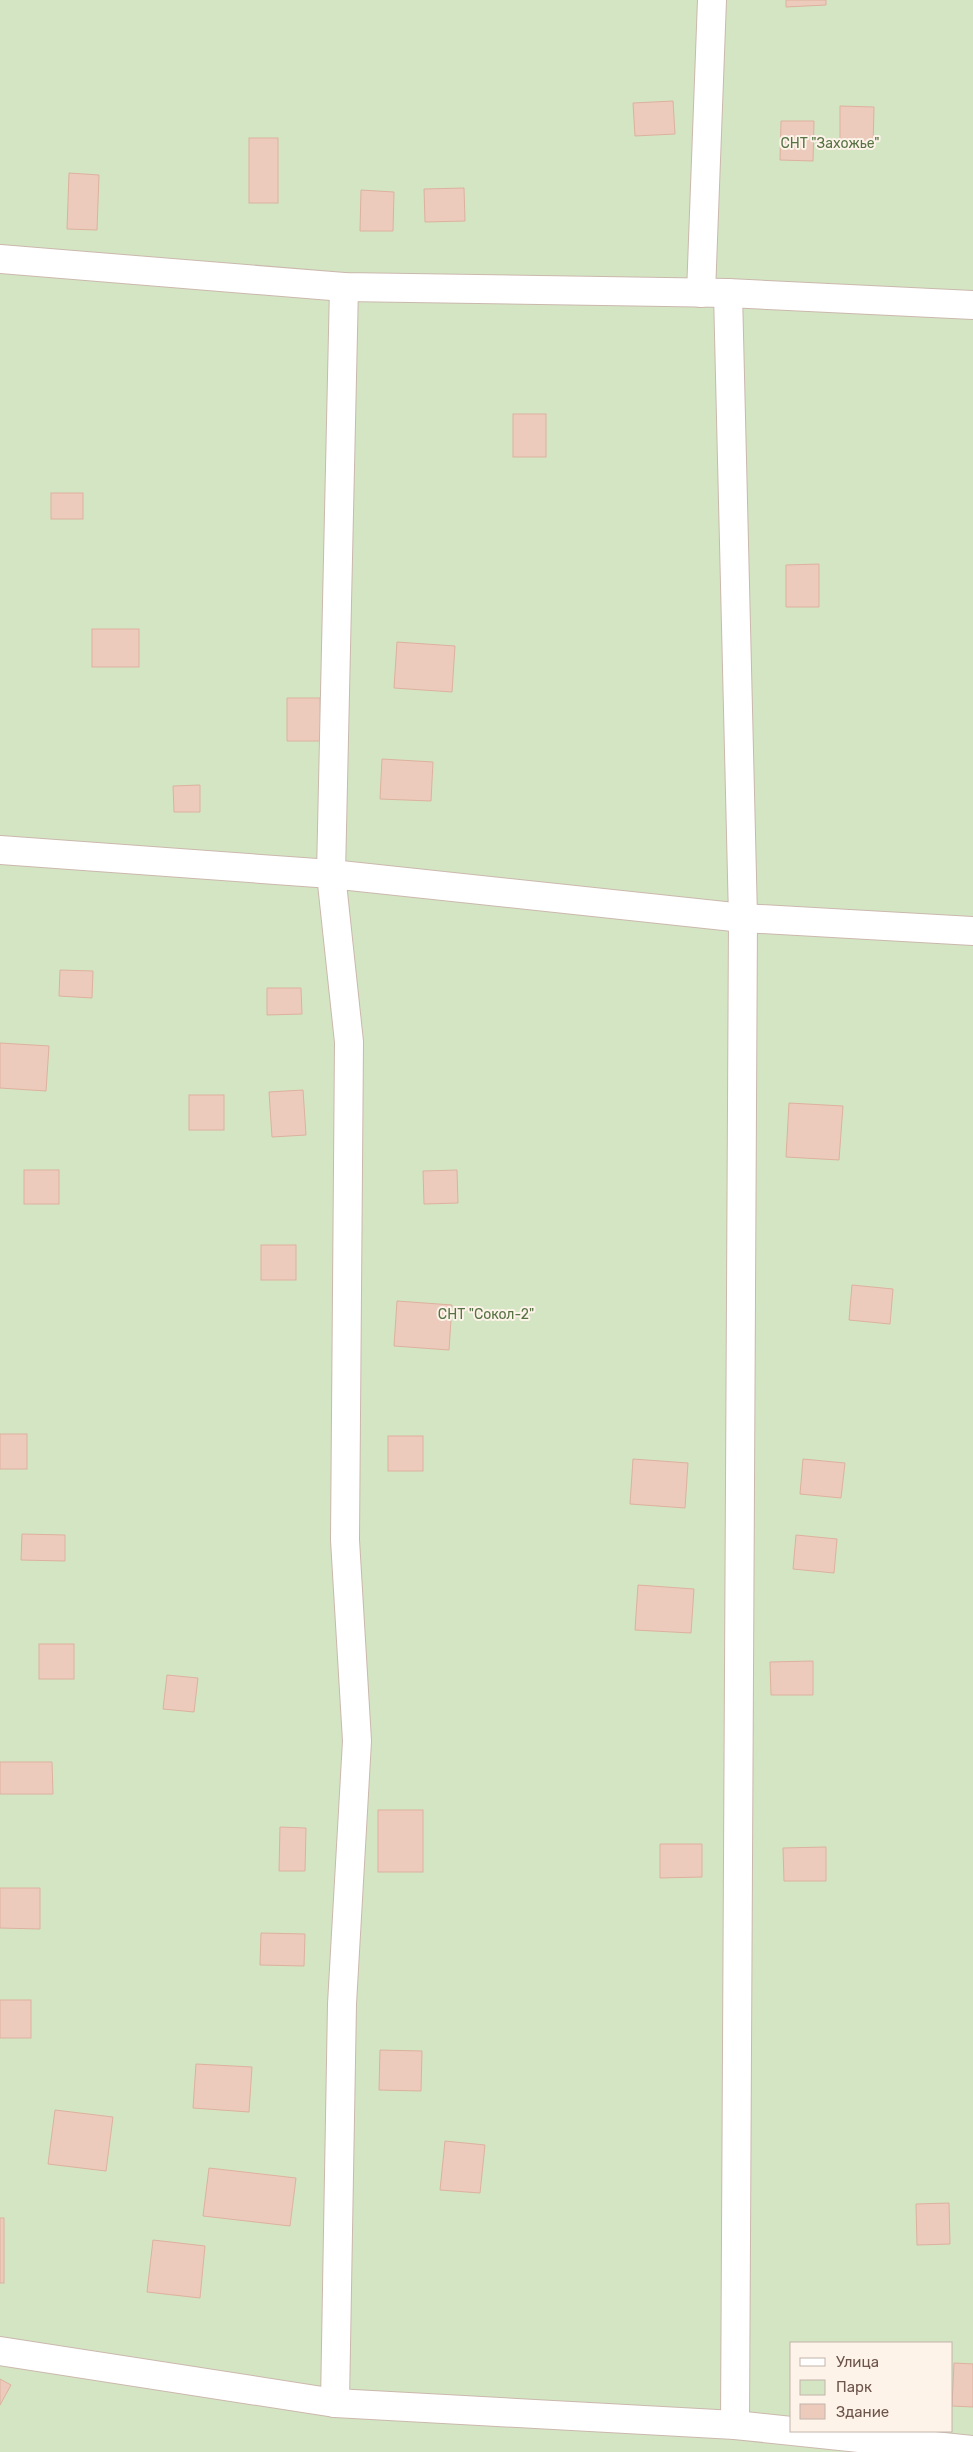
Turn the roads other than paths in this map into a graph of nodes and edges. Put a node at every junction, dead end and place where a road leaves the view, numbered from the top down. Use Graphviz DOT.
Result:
graph roads {
  1 [pos="712,0"];
  2 [pos="0,258"];
  3 [pos="344,287"];
  4 [pos="715,293"];
  5 [pos="973,305"];
  6 [pos="0,850"];
  7 [pos="331,874"];
  8 [pos="744,918"];
  9 [pos="973,931"];
  10 [pos="0,2351"];
  11 [pos="335,2403"];
  12 [pos="736,2425"];
  13 [pos="790,2431"];
  14 [pos="802,2432"];
  15 [pos="973,2450"];
  1 -- 4 [label="lane"];
  2 -- 3 [label="lane"];
  3 -- 4 [label="lane"];
  3 -- 7 [label="lane"];
  4 -- 5 [label="lane"];
  4 -- 8 [label="lane"];
  6 -- 7 [label="lane"];
  7 -- 8 [label="lane"];
  7 -- 11 [label="lane"];
  8 -- 9 [label="lane"];
  8 -- 12 [label="lane"];
  10 -- 11 [label="lane"];
  11 -- 12 [label="lane"];
  12 -- 13 [label="lane"];
  14 -- 15 [label="lane"];
}
